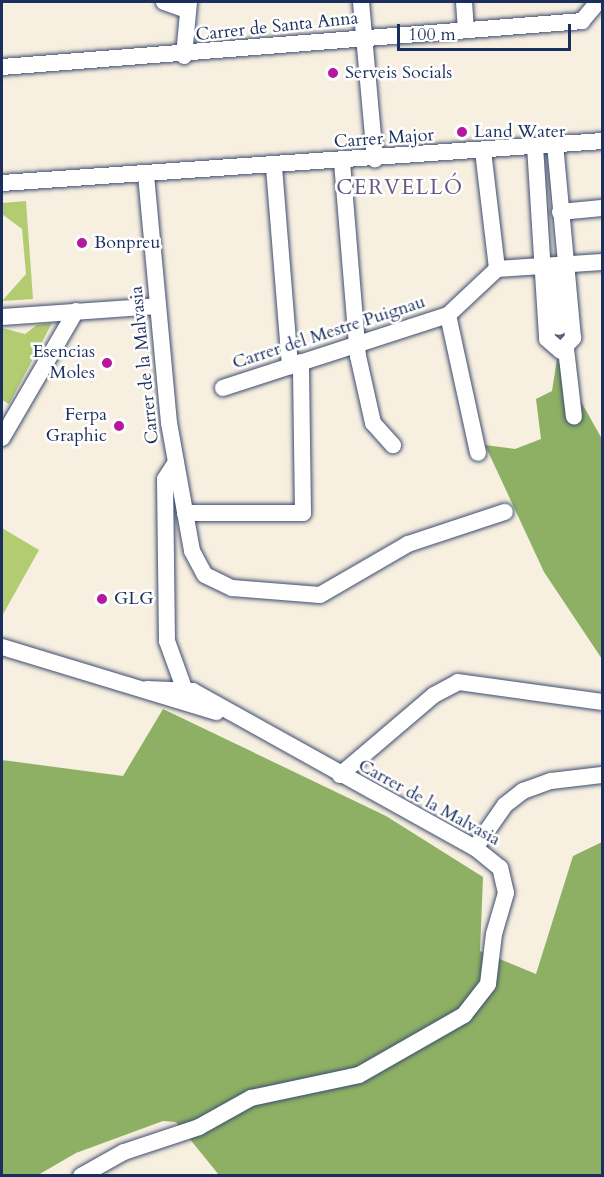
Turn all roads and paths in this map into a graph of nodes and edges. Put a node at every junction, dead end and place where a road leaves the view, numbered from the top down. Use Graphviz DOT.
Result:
graph roads {
  1 [pos="164,2"];
  2 [pos="362,2"];
  3 [pos="464,2"];
  4 [pos="188,6"];
  5 [pos="597,12"];
  6 [pos="466,29"];
  7 [pos="365,40"];
  8 [pos="183,56"];
  9 [pos="2,67"];
  10 [pos="603,141"];
  11 [pos="483,151"];
  12 [pos="546,153"];
  13 [pos="375,159"];
  14 [pos="342,162"];
  15 [pos="274,167"];
  16 [pos="146,175"];
  17 [pos="2,183"];
  18 [pos="603,208"];
  19 [pos="560,212"];
  20 [pos="603,262"];
  21 [pos="554,266"];
  22 [pos="497,269"];
  23 [pos="158,306"];
  24 [pos="76,311"];
  25 [pos="448,315"];
  26 [pos="2,317"];
  27 [pos="559,327"];
  28 [pos="357,345"];
  29 [pos="566,349"];
  30 [pos="296,364"];
  31 [pos="223,388"];
  32 [pos="574,417"];
  33 [pos="2,438"];
  34 [pos="393,446"];
  35 [pos="478,453"];
  36 [pos="176,462"];
  37 [pos="505,512"];
  38 [pos="185,513"];
  39 [pos="2,647"];
  40 [pos="184,688"];
  41 [pos="147,689"];
  42 [pos="603,702"];
  43 [pos="236,720"];
  44 [pos="603,775"];
  45 [pos="340,776"];
  46 [pos="475,848"];
  47 [pos="81,1176"];
  1 -- 4 [label="street"];
  2 -- 7 [label="street"];
  3 -- 6 [label="street"];
  4 -- 8 [label="street"];
  5 -- 6 [label="street, Carrer de Santa Anna"];
  6 -- 7 [label="street, Carrer de Santa Anna"];
  7 -- 8 [label="street, Carrer de Santa Anna"];
  7 -- 13 [label="street"];
  8 -- 9 [label="street, Carrer de Santa Anna"];
  10 -- 12 [label="street, Carrer Major"];
  11 -- 12 [label="street, Carrer Major"];
  11 -- 13 [label="street, Carrer Major"];
  11 -- 22 [label="street"];
  12 -- 19 [label="street"];
  12 -- 21 [label="street"];
  13 -- 14 [label="street, Carrer Major"];
  14 -- 15 [label="street, Carrer Major"];
  14 -- 28 [label="street"];
  15 -- 16 [label="street, Carrer Major"];
  15 -- 30 [label="street"];
  16 -- 17 [label="street, Carrer Major"];
  16 -- 23 [label="street, Carrer de la Malvasia"];
  18 -- 19 [label="street"];
  19 -- 21 [label="street"];
  20 -- 21 [label="street"];
  21 -- 22 [label="street"];
  21 -- 27 [label="street"];
  21 -- 29 [label="street"];
  21 -- 29 [label="street"];
  22 -- 25 [label="street"];
  23 -- 24 [label="street"];
  23 -- 36 [label="street, Carrer de la Malvasia"];
  24 -- 26 [label="street"];
  24 -- 33 [label="street"];
  25 -- 28 [label="street, Carrer del Mestre Puignau"];
  25 -- 35 [label="street"];
  28 -- 30 [label="street, Carrer del Mestre Puignau"];
  28 -- 34 [label="street"];
  29 -- 32 [label="street"];
  30 -- 31 [label="street, Carrer del Mestre Puignau"];
  30 -- 38 [label="street"];
  36 -- 38 [label="street"];
  36 -- 40 [label="street, Carrer de la Malvasia"];
  37 -- 38 [label="street"];
  39 -- 41 [label="street"];
  40 -- 41 [label="street"];
  40 -- 43 [label="street, Carrer de la Malvasia"];
  41 -- 43 [label="street"];
  42 -- 45 [label="street"];
  43 -- 45 [label="street, Carrer de la Malvasia"];
  44 -- 46 [label="street"];
  45 -- 46 [label="street, Carrer de la Malvasia"];
  46 -- 47 [label="street, Carrer de la Malvasia"];
}
